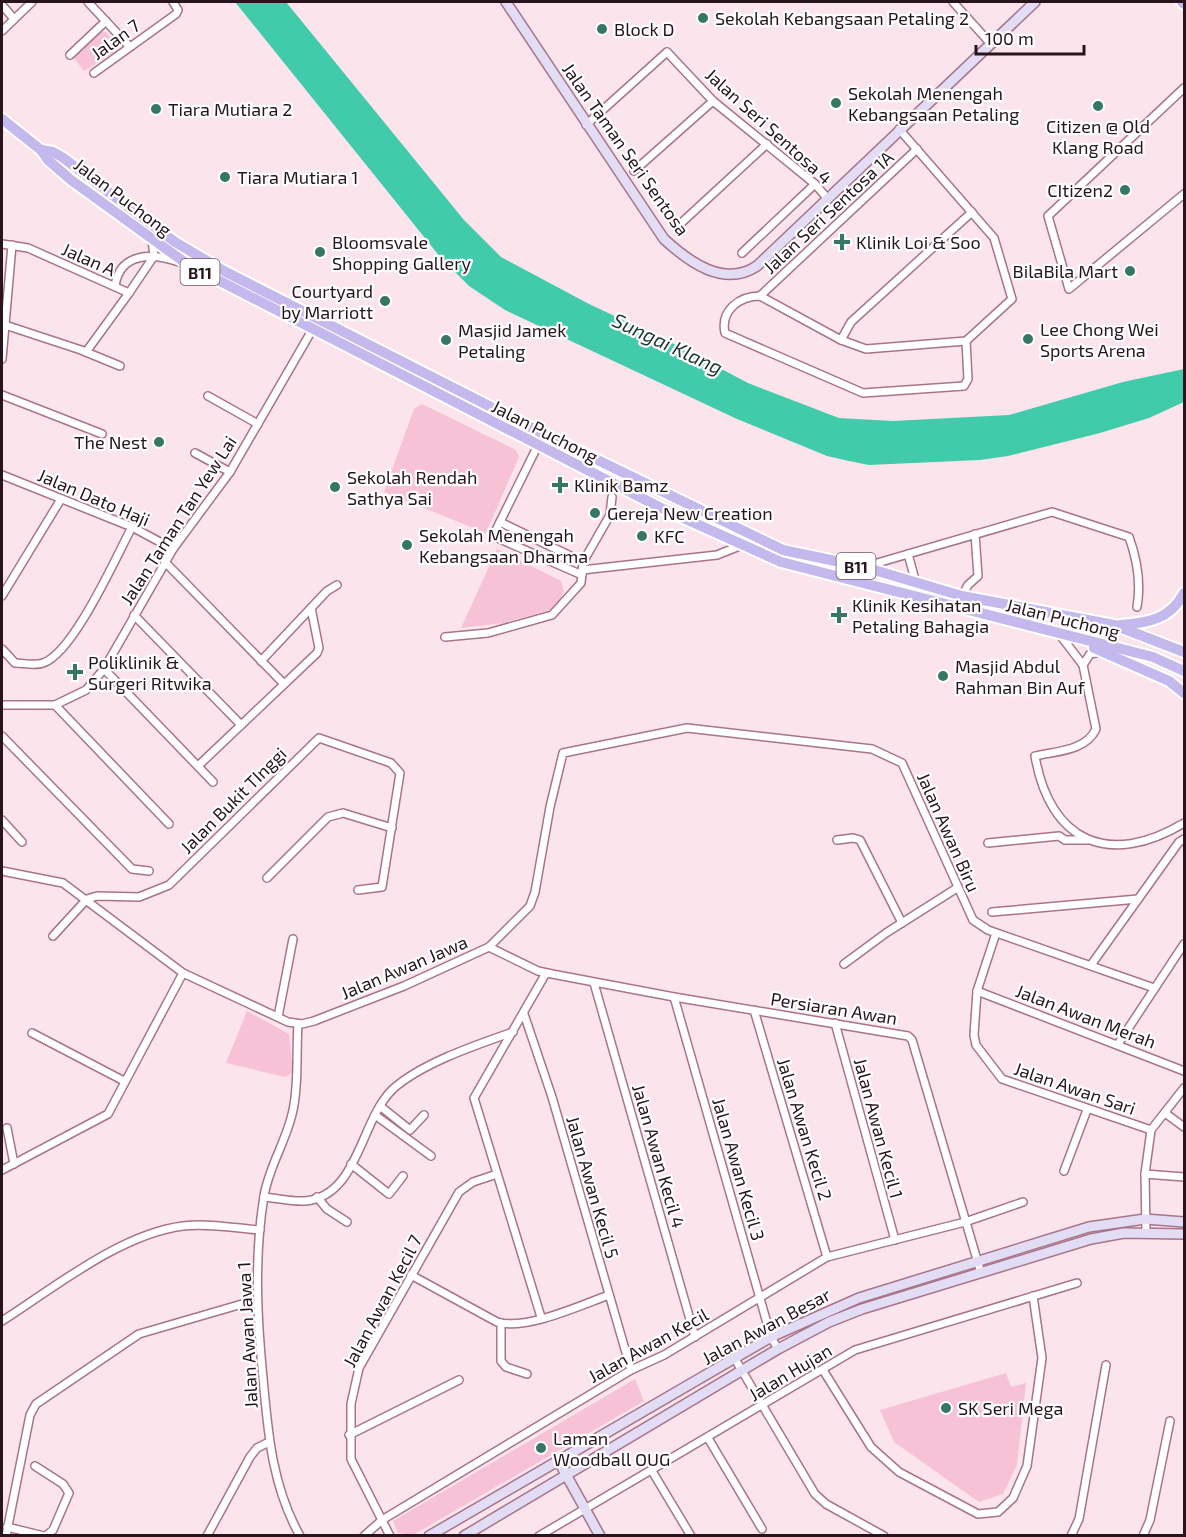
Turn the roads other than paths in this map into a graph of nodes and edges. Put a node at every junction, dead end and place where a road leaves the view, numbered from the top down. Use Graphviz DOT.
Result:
graph roads {
  1 [pos="32,2"];
  2 [pos="88,2"];
  3 [pos="506,2"];
  4 [pos="953,2"];
  5 [pos="1035,2"];
  6 [pos="175,4"];
  7 [pos="2,5"];
  8 [pos="14,19"];
  9 [pos="106,21"];
  10 [pos="2,31"];
  11 [pos="990,43"];
  12 [pos="130,47"];
  13 [pos="70,55"];
  14 [pos="94,73"];
  15 [pos="1185,88"];
  16 [pos="713,100"];
  17 [pos="2,119"];
  18 [pos="586,125"];
  19 [pos="899,129"];
  20 [pos="767,144"];
  21 [pos="916,149"];
  22 [pos="41,150"];
  23 [pos="634,171"];
  24 [pos="815,184"];
  25 [pos="1185,194"];
  26 [pos="827,198"];
  27 [pos="972,212"];
  28 [pos="679,225"];
  29 [pos="152,240"];
  30 [pos="2,244"];
  31 [pos="12,245"];
  32 [pos="742,252"];
  33 [pos="154,256"];
  34 [pos="187,264"];
  35 [pos="115,286"];
  36 [pos="129,293"];
  37 [pos="760,296"];
  38 [pos="319,319"];
  39 [pos="3,325"];
  40 [pos="313,330"];
  41 [pos="841,340"];
  42 [pos="966,341"];
  43 [pos="86,352"];
  44 [pos="2,359"];
  45 [pos="120,366"];
  46 [pos="2,395"];
  47 [pos="208,396"];
  48 [pos="258,424"];
  49 [pos="102,434"];
  50 [pos="544,434"];
  51 [pos="537,445"];
  52 [pos="195,453"];
  53 [pos="230,472"];
  54 [pos="2,475"];
  55 [pos="612,497"];
  56 [pos="61,499"];
  57 [pos="500,522"];
  58 [pos="132,527"];
  59 [pos="975,534"];
  60 [pos="742,545"];
  61 [pos="173,549"];
  62 [pos="908,554"];
  63 [pos="165,562"];
  64 [pos="864,567"];
  65 [pos="582,569"];
  66 [pos="916,583"];
  67 [pos="337,585"];
  68 [pos="1185,593"];
  69 [pos="2,596"];
  70 [pos="962,596"];
  71 [pos="1137,607"];
  72 [pos="311,608"];
  73 [pos="134,615"];
  74 [pos="1114,625"];
  75 [pos="1060,635"];
  76 [pos="445,638"];
  77 [pos="1076,639"];
  78 [pos="2,649"];
  79 [pos="1101,652"];
  80 [pos="1185,652"];
  81 [pos="261,661"];
  82 [pos="1083,665"];
  83 [pos="104,669"];
  84 [pos="1185,670"];
  85 [pos="284,684"];
  86 [pos="1185,693"];
  87 [pos="2,705"];
  88 [pos="55,705"];
  89 [pos="241,725"];
  90 [pos="2,736"];
  91 [pos="563,753"];
  92 [pos="198,766"];
  93 [pos="213,782"];
  94 [pos="2,820"];
  95 [pos="1064,821"];
  96 [pos="1185,823"];
  97 [pos="169,824"];
  98 [pos="392,828"];
  99 [pos="1059,836"];
  100 [pos="1185,839"];
  101 [pos="837,840"];
  102 [pos="1088,840"];
  103 [pos="22,842"];
  104 [pos="988,843"];
  105 [pos="149,871"];
  106 [pos="2,872"];
  107 [pos="267,878"];
  108 [pos="957,888"];
  109 [pos="358,891"];
  110 [pos="87,899"];
  111 [pos="1138,899"];
  112 [pos="992,912"];
  113 [pos="902,923"];
  114 [pos="996,933"];
  115 [pos="53,936"];
  116 [pos="293,939"];
  117 [pos="1185,944"];
  118 [pos="489,947"];
  119 [pos="844,964"];
  120 [pos="1091,965"];
  121 [pos="183,973"];
  122 [pos="546,973"];
  123 [pos="594,983"];
  124 [pos="1154,988"];
  125 [pos="976,991"];
  126 [pos="674,998"];
  127 [pos="754,1010"];
  128 [pos="524,1014"];
  129 [pos="278,1017"];
  130 [pos="835,1023"];
  131 [pos="298,1024"];
  132 [pos="513,1032"];
  133 [pos="33,1033"];
  134 [pos="1118,1044"];
  135 [pos="1185,1071"];
  136 [pos="124,1081"];
  137 [pos="1185,1088"];
  138 [pos="380,1106"];
  139 [pos="1087,1110"];
  140 [pos="1164,1113"];
  141 [pos="375,1115"];
  142 [pos="424,1115"];
  143 [pos="1184,1125"];
  144 [pos="7,1128"];
  145 [pos="1151,1130"];
  146 [pos="431,1156"];
  147 [pos="14,1164"];
  148 [pos="351,1164"];
  149 [pos="2,1170"];
  150 [pos="1064,1171"];
  151 [pos="497,1174"];
  152 [pos="1145,1174"];
  153 [pos="403,1176"];
  154 [pos="1185,1177"];
  155 [pos="264,1197"];
  156 [pos="317,1197"];
  157 [pos="1023,1202"];
  158 [pos="1145,1219"];
  159 [pos="347,1222"];
  160 [pos="965,1222"];
  161 [pos="1185,1222"];
  162 [pos="260,1230"];
  163 [pos="1146,1232"];
  164 [pos="1185,1233"];
  165 [pos="895,1240"];
  166 [pos="827,1257"];
  167 [pos="978,1260"];
  168 [pos="981,1273"];
  169 [pos="411,1275"];
  170 [pos="1077,1283"];
  171 [pos="609,1295"];
  172 [pos="1033,1296"];
  173 [pos="760,1297"];
  174 [pos="257,1304"];
  175 [pos="541,1317"];
  176 [pos="2,1321"];
  177 [pos="501,1323"];
  178 [pos="695,1337"];
  179 [pos="771,1337"];
  180 [pos="778,1348"];
  181 [pos="735,1359"];
  182 [pos="1106,1365"];
  183 [pos="631,1370"];
  184 [pos="742,1370"];
  185 [pos="823,1370"];
  186 [pos="527,1374"];
  187 [pos="459,1380"];
  188 [pos="762,1407"];
  189 [pos="1170,1421"];
  190 [pos="350,1435"];
  191 [pos="708,1438"];
  192 [pos="269,1442"];
  193 [pos="558,1460"];
  194 [pos="35,1466"];
  195 [pos="579,1468"];
  196 [pos="652,1471"];
  197 [pos="567,1476"];
  198 [pos="555,1483"];
  199 [pos="576,1494"];
  200 [pos="584,1510"];
  201 [pos="382,1520"];
  202 [pos="7,1527"];
  203 [pos="762,1529"];
  204 [pos="6,1536"];
  205 [pos="45,1536"];
  206 [pos="207,1536"];
  207 [pos="300,1536"];
  208 [pos="364,1536"];
  209 [pos="390,1536"];
  210 [pos="429,1536"];
  211 [pos="464,1536"];
  212 [pos="539,1536"];
  213 [pos="600,1536"];
  214 [pos="691,1536"];
  215 [pos="884,1536"];
  216 [pos="1071,1536"];
  217 [pos="1143,1536"];
  1 -- 8 [label="street"];
  2 -- 9 [label="street"];
  3 -- 18 [label="main road, Jalan Taman Seri Sentosa"];
  4 -- 11 [label="street"];
  5 -- 11 [label="main road, Jalan Taman Seri Sentosa"];
  6 -- 12 [label="street, Jalan 7"];
  7 -- 8 [label="street"];
  8 -- 10 [label="street"];
  9 -- 12 [label="street"];
  9 -- 13 [label="street"];
  11 -- 19 [label="main road, Jalan Taman Seri Sentosa"];
  12 -- 14 [label="street, Jalan 7"];
  15 -- 25 [label="street"];
  16 -- 18 [label="street, Jalan Seri Sentosa 4"];
  16 -- 20 [label="street, Jalan Seri Sentosa 4"];
  16 -- 23 [label="street"];
  17 -- 22 [label="main road, Jalan Puchong / B11"];
  18 -- 26 [label="main road, Jalan Taman Seri Sentosa"];
  19 -- 21 [label="street"];
  19 -- 26 [label="main road, Jalan Taman Seri Sentosa"];
  20 -- 24 [label="street, Jalan Seri Sentosa 4"];
  20 -- 28 [label="street"];
  21 -- 27 [label="street"];
  21 -- 37 [label="street, Jalan Seri Sentosa 1A"];
  22 -- 29 [label="main road, Jalan Puchong / B11"];
  22 -- 38 [label="main road, Jalan Puchong / B11"];
  24 -- 26 [label="street, Jalan Seri Sentosa 4"];
  24 -- 32 [label="street"];
  27 -- 41 [label="street"];
  27 -- 42 [label="street"];
  29 -- 33 [label="street"];
  29 -- 34 [label="main road, Jalan Puchong / B11"];
  30 -- 31 [label="street, Jalan A"];
  31 -- 35 [label="street, Jalan A"];
  31 -- 39 [label="street"];
  33 -- 34 [label="street"];
  33 -- 35 [label="street"];
  33 -- 36 [label="street"];
  34 -- 40 [label="main road, Jalan Puchong / B11"];
  35 -- 36 [label="street, Jalan A"];
  36 -- 43 [label="street, Jalan A"];
  37 -- 41 [label="street"];
  37 -- 42 [label="street"];
  38 -- 40 [label="street, Jalan Taman Tan Yew Lai"];
  38 -- 50 [label="main road, Jalan Puchong / B11"];
  39 -- 43 [label="street"];
  39 -- 44 [label="street"];
  40 -- 48 [label="street, Jalan Taman Tan Yew Lai"];
  40 -- 51 [label="main road, Jalan Puchong / B11"];
  41 -- 42 [label="street"];
  43 -- 45 [label="street"];
  46 -- 49 [label="street"];
  47 -- 48 [label="street"];
  48 -- 53 [label="street, Jalan Taman Tan Yew Lai"];
  50 -- 51 [label="street"];
  50 -- 64 [label="main road, Jalan Puchong / B11"];
  51 -- 57 [label="street"];
  51 -- 60 [label="main road, Jalan Puchong / B11"];
  52 -- 53 [label="street"];
  53 -- 61 [label="street, Jalan Taman Tan Yew Lai"];
  54 -- 56 [label="street, Jalan Dato Haji"];
  55 -- 65 [label="street"];
  56 -- 58 [label="street, Jalan Dato Haji"];
  56 -- 69 [label="street"];
  57 -- 65 [label="street"];
  57 -- 65 [label="street"];
  58 -- 61 [label="street, Jalan Dato Haji"];
  58 -- 78 [label="street"];
  59 -- 62 [label="street"];
  59 -- 70 [label="street"];
  59 -- 71 [label="street"];
  60 -- 65 [label="street"];
  60 -- 75 [label="main road, Jalan Puchong / B11"];
  61 -- 63 [label="street, Jalan Taman Tan Yew Lai"];
  62 -- 64 [label="street"];
  62 -- 66 [label="street"];
  63 -- 73 [label="street, Jalan Taman Tan Yew Lai"];
  63 -- 81 [label="street"];
  64 -- 66 [label="main road, Jalan Puchong / B11"];
  65 -- 76 [label="street"];
  66 -- 70 [label="main road, Jalan Puchong / B11"];
  67 -- 72 [label="street"];
  68 -- 74 [label="main road"];
  70 -- 74 [label="main road, Jalan Puchong / B11"];
  72 -- 81 [label="street"];
  72 -- 85 [label="street"];
  73 -- 83 [label="street, Jalan Taman Tan Yew Lai"];
  73 -- 89 [label="street"];
  74 -- 80 [label="main road, Jalan Puchong / B11"];
  75 -- 77 [label="main road, Jalan Puchong / B11"];
  75 -- 82 [label="street"];
  77 -- 79 [label="main road"];
  77 -- 84 [label="main road, Jalan Puchong / B11"];
  79 -- 82 [label="street"];
  79 -- 86 [label="main road"];
  81 -- 85 [label="street"];
  82 -- 95 [label="street"];
  83 -- 88 [label="street, Jalan Taman Tan Yew Lai"];
  83 -- 92 [label="street"];
  85 -- 89 [label="street"];
  87 -- 88 [label="street, Jalan Taman Tan Yew Lai"];
  88 -- 97 [label="street"];
  89 -- 92 [label="street"];
  90 -- 105 [label="street"];
  91 -- 108 [label="street, Jalan Awan Biru"];
  91 -- 118 [label="street, Jalan Awan Jawa"];
  92 -- 93 [label="street"];
  94 -- 103 [label="street"];
  95 -- 99 [label="street"];
  95 -- 102 [label="street"];
  96 -- 102 [label="street"];
  98 -- 107 [label="street"];
  98 -- 109 [label="street"];
  98 -- 110 [label="street, Jalan Bukit TInggi"];
  99 -- 102 [label="street"];
  99 -- 104 [label="street"];
  100 -- 111 [label="street"];
  101 -- 113 [label="street"];
  106 -- 110 [label="street"];
  108 -- 113 [label="street"];
  108 -- 114 [label="street, Jalan Awan Biru"];
  110 -- 115 [label="street"];
  110 -- 121 [label="street"];
  111 -- 112 [label="street"];
  111 -- 120 [label="street"];
  113 -- 119 [label="street"];
  114 -- 120 [label="street, Jalan Awan Biru"];
  114 -- 125 [label="street, Jalan Awan Sari"];
  116 -- 129 [label="street"];
  117 -- 124 [label="street"];
  118 -- 122 [label="street, Persiaran Awan"];
  118 -- 131 [label="street, Jalan Awan Jawa"];
  120 -- 124 [label="street, Jalan Awan Biru"];
  121 -- 129 [label="street"];
  121 -- 136 [label="street"];
  122 -- 123 [label="street, Persiaran Awan"];
  122 -- 128 [label="street"];
  123 -- 126 [label="street, Persiaran Awan"];
  123 -- 178 [label="street, Jalan Awan Kecil 4"];
  124 -- 134 [label="street"];
  125 -- 134 [label="street, Jalan Awan Merah"];
  125 -- 139 [label="street, Jalan Awan Sari"];
  126 -- 127 [label="street, Persiaran Awan"];
  126 -- 173 [label="street, Jalan Awan Kecil 3"];
  127 -- 130 [label="street, Persiaran Awan"];
  127 -- 166 [label="street, Jalan Awan Kecil 2"];
  128 -- 132 [label="street"];
  128 -- 171 [label="street, Jalan Awan Kecil 5"];
  129 -- 131 [label="street"];
  130 -- 160 [label="street, Persiaran Awan"];
  130 -- 165 [label="street, Jalan Awan Kecil 1"];
  131 -- 155 [label="street, Jalan Awan Jawa 1"];
  132 -- 138 [label="street"];
  132 -- 151 [label="street"];
  133 -- 136 [label="street"];
  134 -- 135 [label="street, Jalan Awan Merah"];
  136 -- 147 [label="street"];
  137 -- 140 [label="street"];
  138 -- 141 [label="street"];
  138 -- 142 [label="street"];
  139 -- 145 [label="street, Jalan Awan Sari"];
  139 -- 150 [label="street"];
  140 -- 143 [label="street"];
  140 -- 145 [label="street"];
  141 -- 146 [label="street"];
  141 -- 148 [label="street"];
  144 -- 147 [label="street"];
  145 -- 152 [label="street"];
  147 -- 149 [label="street"];
  148 -- 153 [label="street"];
  148 -- 156 [label="street"];
  151 -- 169 [label="street, Jalan Awan Kecil 7"];
  151 -- 175 [label="street"];
  152 -- 154 [label="street"];
  152 -- 158 [label="street"];
  155 -- 156 [label="street"];
  155 -- 162 [label="street, Jalan Awan Jawa 1"];
  156 -- 159 [label="street"];
  157 -- 160 [label="street, Jalan Awan Kecil"];
  158 -- 161 [label="main road, Jalan Awan Besar"];
  158 -- 163 [label="street"];
  158 -- 167 [label="main road, Jalan Awan Besar"];
  160 -- 165 [label="street, Jalan Awan Kecil"];
  160 -- 167 [label="street, Persiaran Awan"];
  162 -- 174 [label="street, Jalan Awan Jawa 1"];
  162 -- 176 [label="street"];
  163 -- 164 [label="main road, Jalan Awan Besar"];
  163 -- 168 [label="main road, Jalan Awan Besar"];
  165 -- 166 [label="street, Jalan Awan Kecil"];
  166 -- 173 [label="street, Jalan Awan Kecil"];
  167 -- 168 [label="street, Persiaran Awan"];
  167 -- 179 [label="main road, Jalan Awan Besar"];
  168 -- 180 [label="main road, Jalan Awan Besar"];
  169 -- 177 [label="street"];
  169 -- 190 [label="street, Jalan Awan Kecil 7"];
  170 -- 172 [label="street, Jalan Hujan"];
  171 -- 175 [label="street"];
  171 -- 183 [label="street, Jalan Awan Kecil 5"];
  172 -- 185 [label="street, Jalan Hujan"];
  172 -- 185 [label="street"];
  173 -- 178 [label="street, Jalan Awan Kecil"];
  173 -- 179 [label="street, Jalan Awan Kecil 3"];
  174 -- 192 [label="street, Jalan Awan Jawa 1"];
  174 -- 202 [label="street"];
  175 -- 177 [label="street"];
  177 -- 186 [label="street"];
  178 -- 183 [label="street, Jalan Awan Kecil"];
  179 -- 180 [label="street, Jalan Awan Kecil 3"];
  179 -- 181 [label="main road, Jalan Awan Besar"];
  180 -- 184 [label="main road, Jalan Awan Besar"];
  181 -- 184 [label="street"];
  181 -- 193 [label="main road, Jalan Awan Besar"];
  182 -- 216 [label="street"];
  183 -- 201 [label="street, Jalan Awan Kecil"];
  184 -- 188 [label="street"];
  184 -- 195 [label="main road, Jalan Awan Besar"];
  185 -- 188 [label="street, Jalan Hujan"];
  187 -- 190 [label="street"];
  188 -- 191 [label="street, Jalan Hujan"];
  188 -- 215 [label="street"];
  189 -- 217 [label="street"];
  190 -- 201 [label="street, Jalan Awan Kecil 7"];
  191 -- 196 [label="street, Jalan Hujan"];
  191 -- 203 [label="street"];
  192 -- 206 [label="street"];
  192 -- 207 [label="street, Jalan Awan Jawa 1"];
  193 -- 197 [label="main road"];
  193 -- 210 [label="main road, Jalan Awan Besar"];
  194 -- 205 [label="street"];
  195 -- 197 [label="main road, Jalan Awan Besar"];
  195 -- 199 [label="main road"];
  196 -- 200 [label="street, Jalan Hujan"];
  196 -- 214 [label="street"];
  197 -- 198 [label="main road, Jalan Awan Besar"];
  197 -- 199 [label="main road"];
  198 -- 199 [label="main road"];
  198 -- 211 [label="main road, Jalan Awan Besar"];
  199 -- 200 [label="main road"];
  200 -- 212 [label="street, Jalan Hujan"];
  200 -- 213 [label="main road"];
  201 -- 208 [label="street, Jalan Awan Kecil"];
  201 -- 209 [label="street, Jalan Awan Kecil 7"];
  202 -- 204 [label="street"];
  202 -- 205 [label="street"];
}
